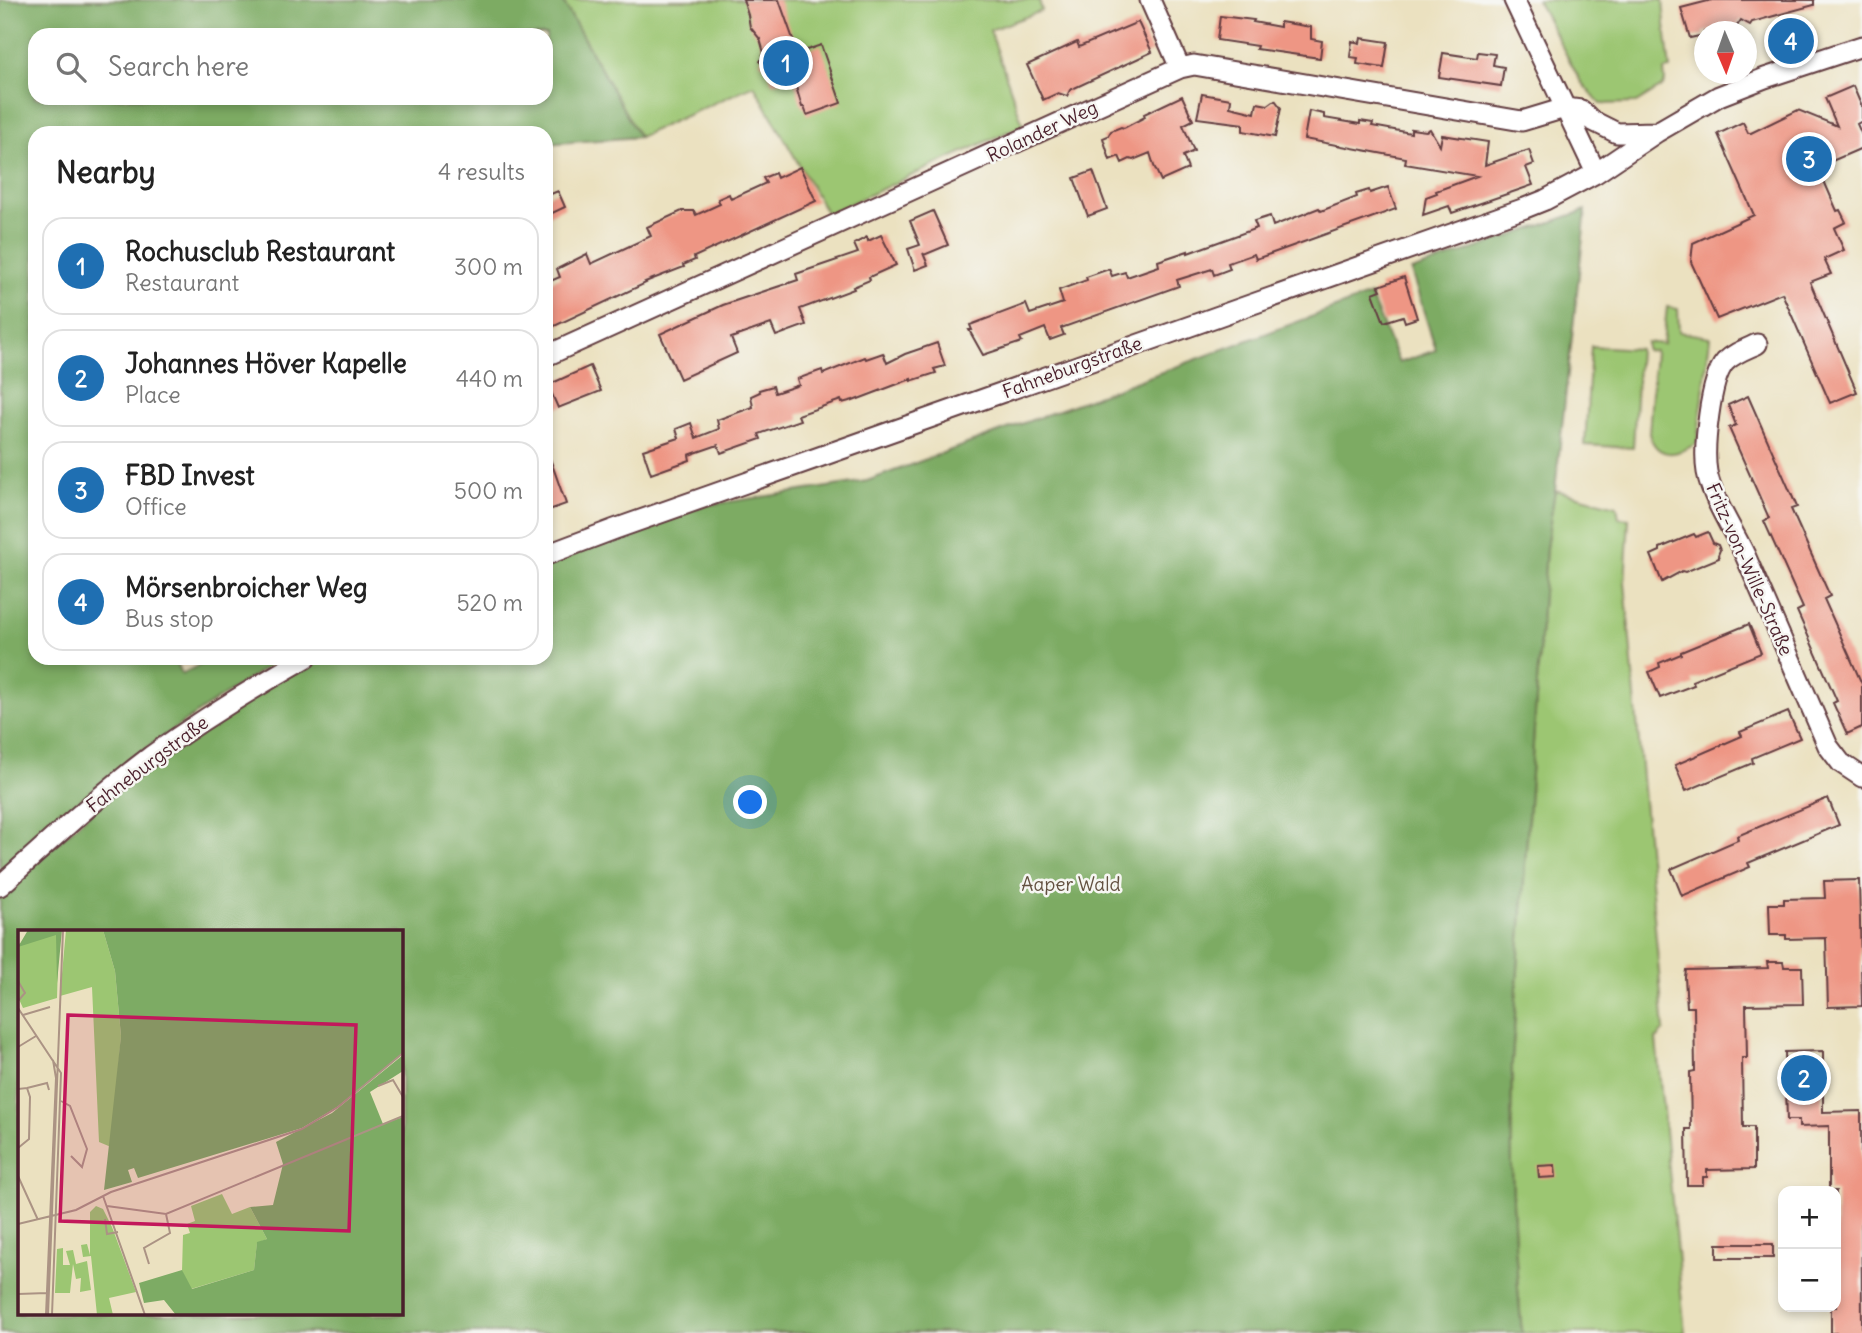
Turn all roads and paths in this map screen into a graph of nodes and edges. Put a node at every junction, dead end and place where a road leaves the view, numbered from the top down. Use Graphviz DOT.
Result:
graph roads {
  1 [pos="1150,0"];
  2 [pos="1514,0"];
  3 [pos="1862,46"];
  4 [pos="1180,68"];
  5 [pos="1565,108"];
  6 [pos="1657,132"];
  7 [pos="1596,173"];
  8 [pos="1757,344"];
  9 [pos="553,353"];
  10 [pos="553,552"];
  11 [pos="294,665"];
  12 [pos="1841,763"];
  13 [pos="1862,769"];
  14 [pos="1862,777"];
  15 [pos="0,886"];
  1 -- 4 [label="street"];
  2 -- 5 [label="street"];
  3 -- 6 [label="street, Fahneburgstraße"];
  4 -- 5 [label="street, Rolander Weg"];
  4 -- 9 [label="street, Rolander Weg"];
  5 -- 6 [label="street"];
  5 -- 7 [label="street"];
  6 -- 7 [label="street, Fahneburgstraße"];
  7 -- 10 [label="street, Fahneburgstraße"];
  8 -- 12 [label="street, Fritz-von-Wille-Straße"];
  11 -- 15 [label="street, Fahneburgstraße"];
  12 -- 13 [label="street"];
  12 -- 14 [label="street, Fritz-von-Wille-Straße"];
}
